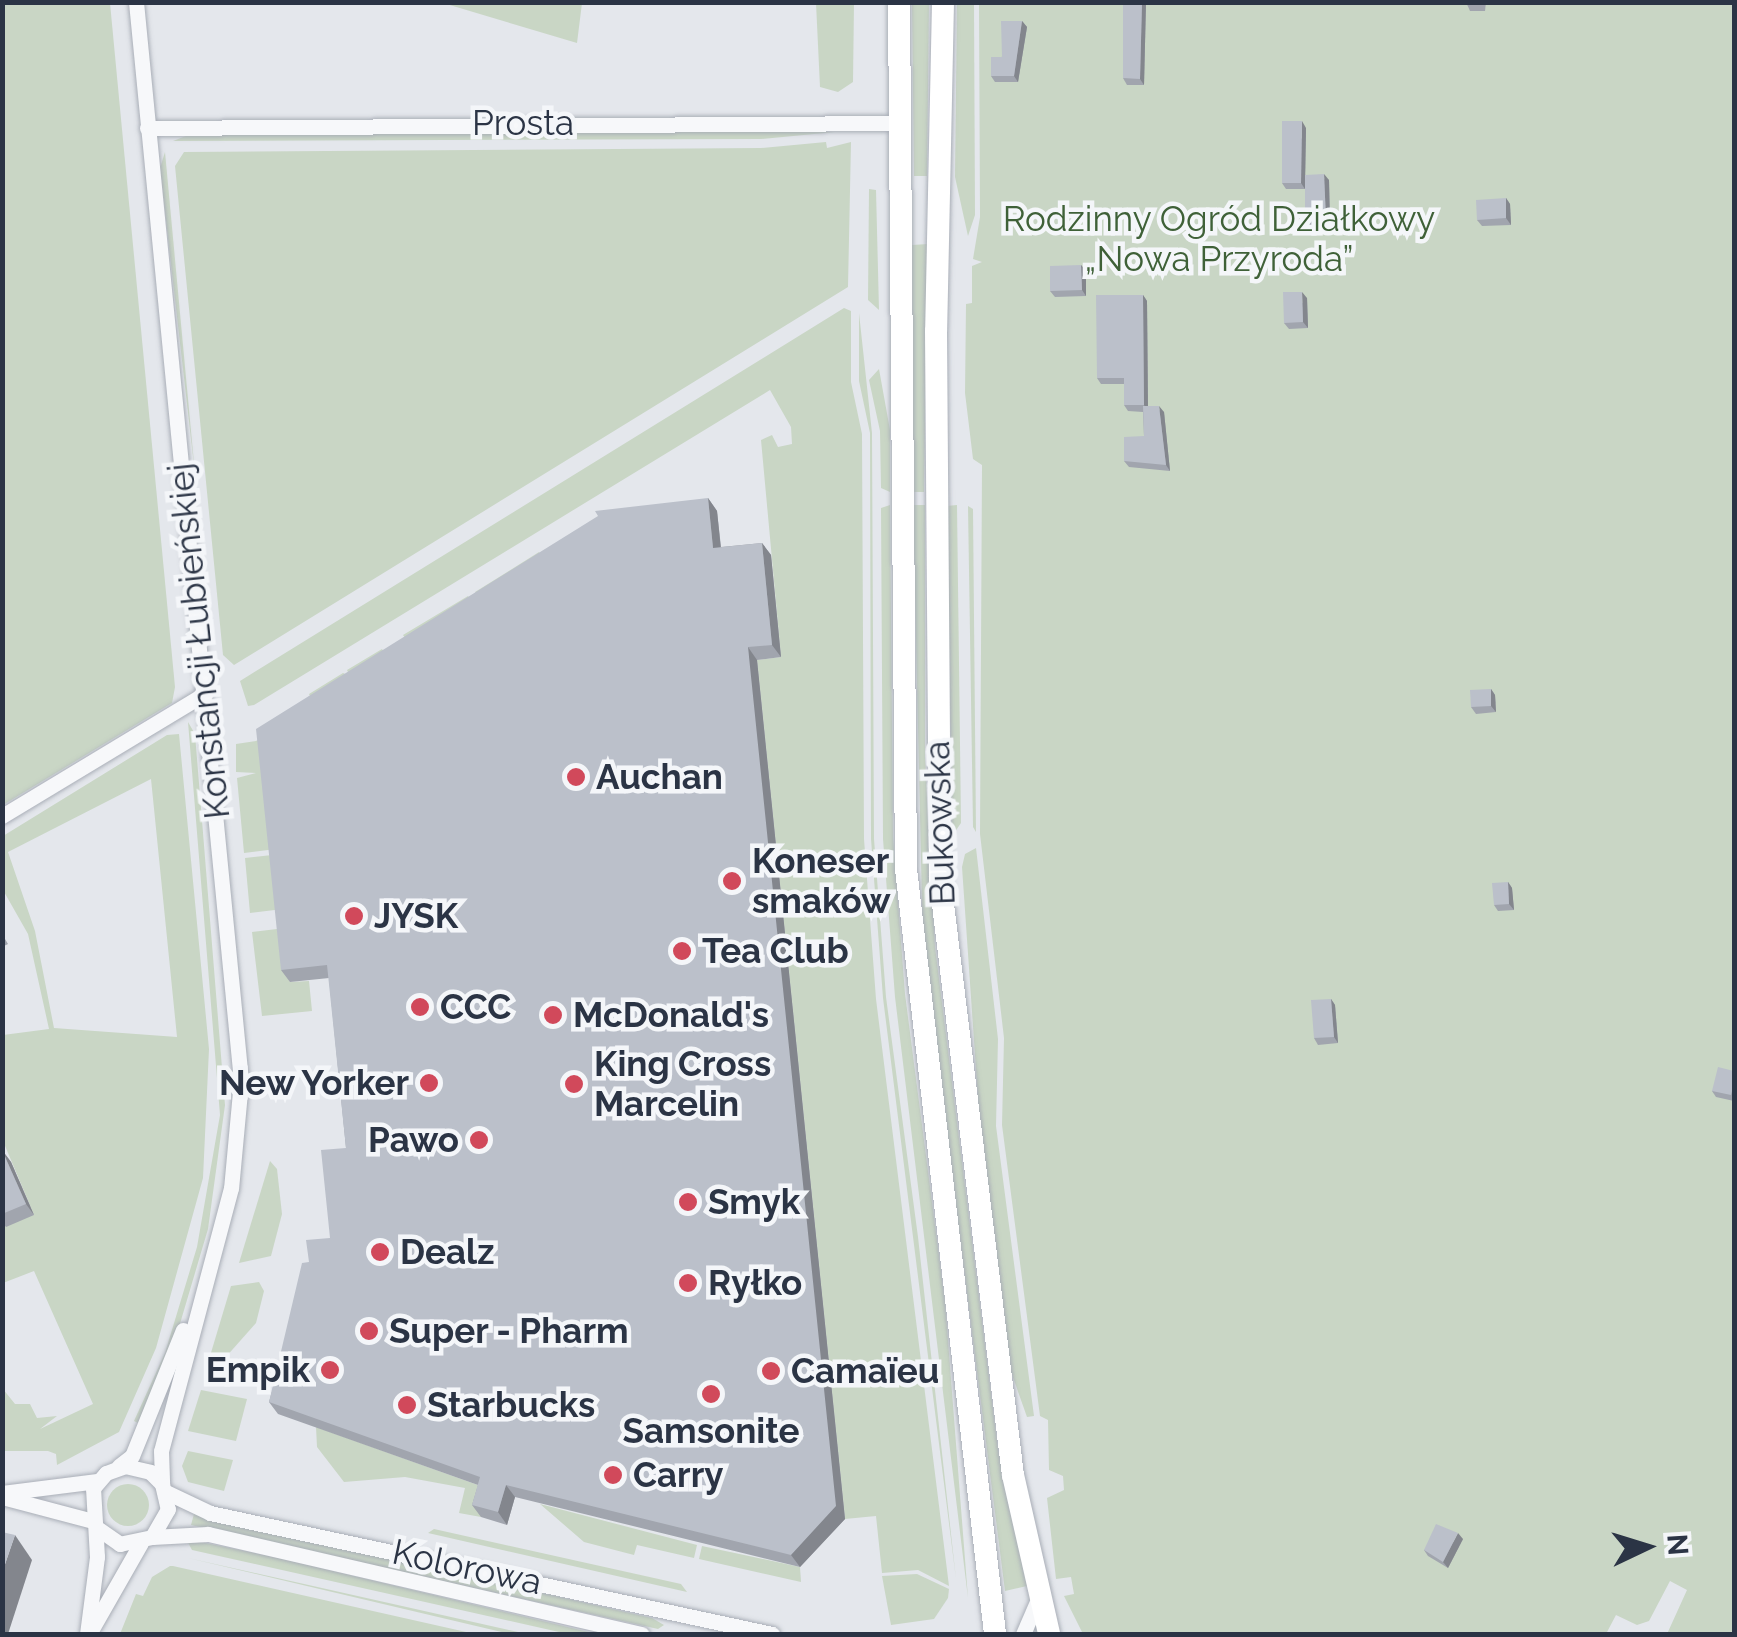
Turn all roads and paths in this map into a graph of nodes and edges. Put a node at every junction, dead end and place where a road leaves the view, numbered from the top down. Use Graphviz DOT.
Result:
graph roads {
  1 [pos="136,2"];
  2 [pos="899,2"];
  3 [pos="943,2"];
  4 [pos="900,123"];
  5 [pos="147,128"];
  6 [pos="206,694"];
  7 [pos="2,816"];
  8 [pos="206,1276"];
  9 [pos="117,1468"];
  10 [pos="98,1481"];
  11 [pos="164,1488"];
  12 [pos="2,1495"];
  13 [pos="94,1524"];
  14 [pos="147,1540"];
  15 [pos="1040,1592"];
  16 [pos="88,1634"];
  17 [pos="642,1634"];
  18 [pos="772,1634"];
  19 [pos="993,1634"];
  20 [pos="1022,1634"];
  21 [pos="1050,1634"];
  1 -- 5 [label="street, Konstancji Łubieńskiej"];
  2 -- 4 [label="main road, Bukowska"];
  3 -- 15 [label="main road, Bukowska"];
  4 -- 5 [label="street, Prosta"];
  4 -- 19 [label="main road, Bukowska"];
  5 -- 6 [label="street, Konstancji Łubieńskiej"];
  6 -- 7 [label="street"];
  6 -- 8 [label="street, Konstancji Łubieńskiej"];
  8 -- 9 [label="street, Konstancji Łubieńskiej"];
  8 -- 11 [label="street, Konstancji Łubieńskiej"];
  9 -- 10 [label="street"];
  9 -- 11 [label="street"];
  10 -- 12 [label="street"];
  10 -- 13 [label="street"];
  11 -- 14 [label="street"];
  11 -- 18 [label="street, Kolorowa"];
  12 -- 13 [label="street"];
  13 -- 14 [label="street"];
  13 -- 16 [label="street"];
  14 -- 16 [label="street"];
  14 -- 17 [label="street, Kolorowa"];
  15 -- 20 [label="street"];
  15 -- 21 [label="main road, Bukowska"];
}
